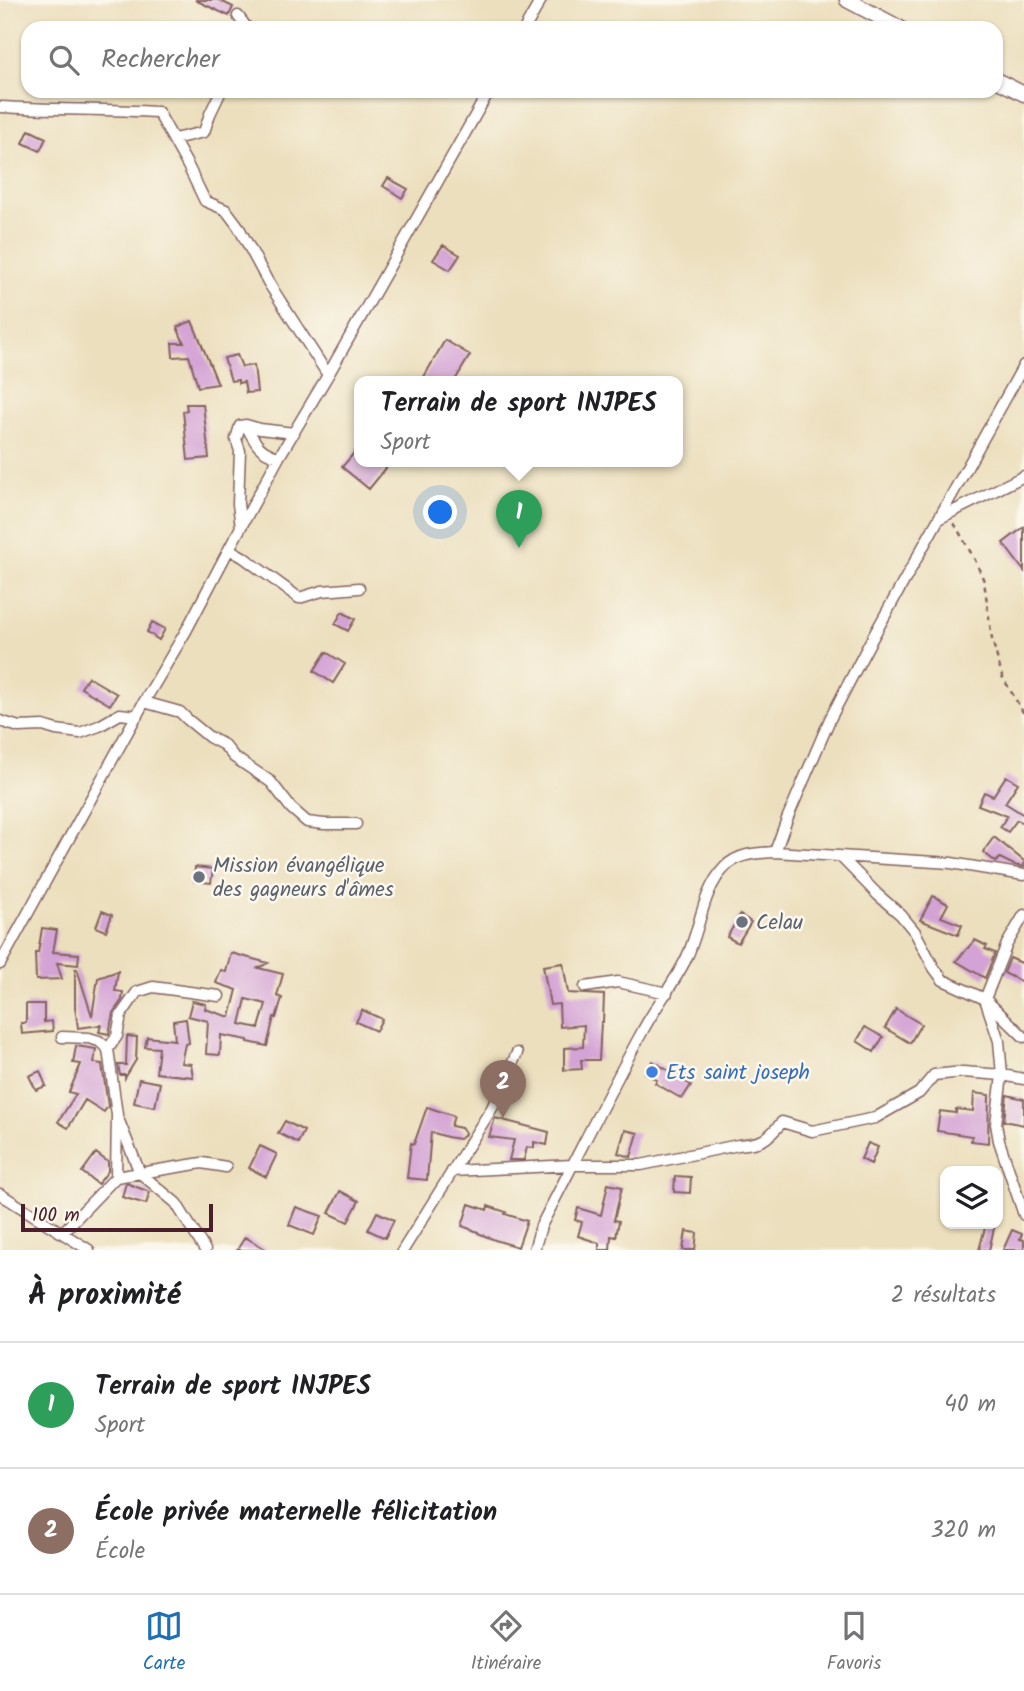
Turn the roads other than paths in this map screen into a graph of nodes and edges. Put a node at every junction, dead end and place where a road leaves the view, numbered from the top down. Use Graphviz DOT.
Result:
graph roads {
  1 [pos="541,0"];
  2 [pos="847,0"];
  3 [pos="238,16"];
  4 [pos="242,21"];
  5 [pos="529,21"];
  6 [pos="887,21"];
  7 [pos="1003,83"];
  8 [pos="1024,94"];
  9 [pos="218,98"];
  10 [pos="485,98"];
  11 [pos="0,107"];
  12 [pos="174,139"];
  13 [pos="1024,365"];
  14 [pos="328,375"];
  15 [pos="246,425"];
  16 [pos="294,433"];
  17 [pos="279,457"];
  18 [pos="1024,476"];
  19 [pos="945,516"];
  20 [pos="241,527"];
  21 [pos="229,549"];
  22 [pos="359,587"];
  23 [pos="144,702"];
  24 [pos="136,716"];
  25 [pos="0,721"];
  26 [pos="356,824"];
  27 [pos="775,852"];
  28 [pos="841,857"];
  29 [pos="1024,875"];
  30 [pos="1024,915"];
  31 [pos="0,964"];
  32 [pos="585,988"];
  33 [pos="667,993"];
  34 [pos="219,996"];
  35 [pos="985,999"];
  36 [pos="62,1037"];
  37 [pos="1024,1037"];
  38 [pos="108,1049"];
  39 [pos="517,1053"];
  40 [pos="1002,1076"];
  41 [pos="1024,1079"];
  42 [pos="117,1115"];
  43 [pos="573,1165"];
  44 [pos="226,1167"];
  45 [pos="452,1171"];
  46 [pos="140,1174"];
  47 [pos="116,1178"];
  48 [pos="0,1195"];
  49 [pos="1024,1215"];
  50 [pos="62,1233"];
  51 [pos="89,1250"];
  52 [pos="205,1250"];
  53 [pos="403,1250"];
  54 [pos="534,1250"];
  1 -- 5 [label="street"];
  2 -- 6 [label="street"];
  3 -- 4 [label="street"];
  7 -- 8 [label="street"];
  9 -- 12 [label="street"];
  10 -- 14 [label="street"];
  11 -- 12 [label="street"];
  12 -- 14 [label="street"];
  13 -- 19 [label="street"];
  14 -- 16 [label="street"];
  15 -- 16 [label="street"];
  15 -- 17 [label="street"];
  15 -- 20 [label="street"];
  16 -- 17 [label="street"];
  17 -- 20 [label="street"];
  18 -- 19 [label="street"];
  19 -- 27 [label="street"];
  20 -- 21 [label="street"];
  21 -- 22 [label="street"];
  21 -- 23 [label="street"];
  23 -- 24 [label="street"];
  23 -- 26 [label="street"];
  24 -- 25 [label="street"];
  24 -- 31 [label="street"];
  27 -- 28 [label="street"];
  27 -- 33 [label="street"];
  28 -- 29 [label="street"];
  28 -- 35 [label="street"];
  30 -- 35 [label="street"];
  32 -- 33 [label="street"];
  33 -- 43 [label="street"];
  34 -- 38 [label="street"];
  35 -- 37 [label="street"];
  35 -- 40 [label="street"];
  36 -- 38 [label="street"];
  38 -- 42 [label="street"];
  39 -- 45 [label="street"];
  40 -- 41 [label="street"];
  40 -- 43 [label="street"];
  40 -- 49 [label="street"];
  42 -- 46 [label="street"];
  42 -- 47 [label="street"];
  43 -- 45 [label="street"];
  43 -- 54 [label="street"];
  44 -- 46 [label="street"];
  45 -- 53 [label="street"];
  46 -- 47 [label="street"];
  46 -- 52 [label="street"];
  47 -- 50 [label="street"];
  48 -- 50 [label="street"];
  50 -- 51 [label="street"];
}
